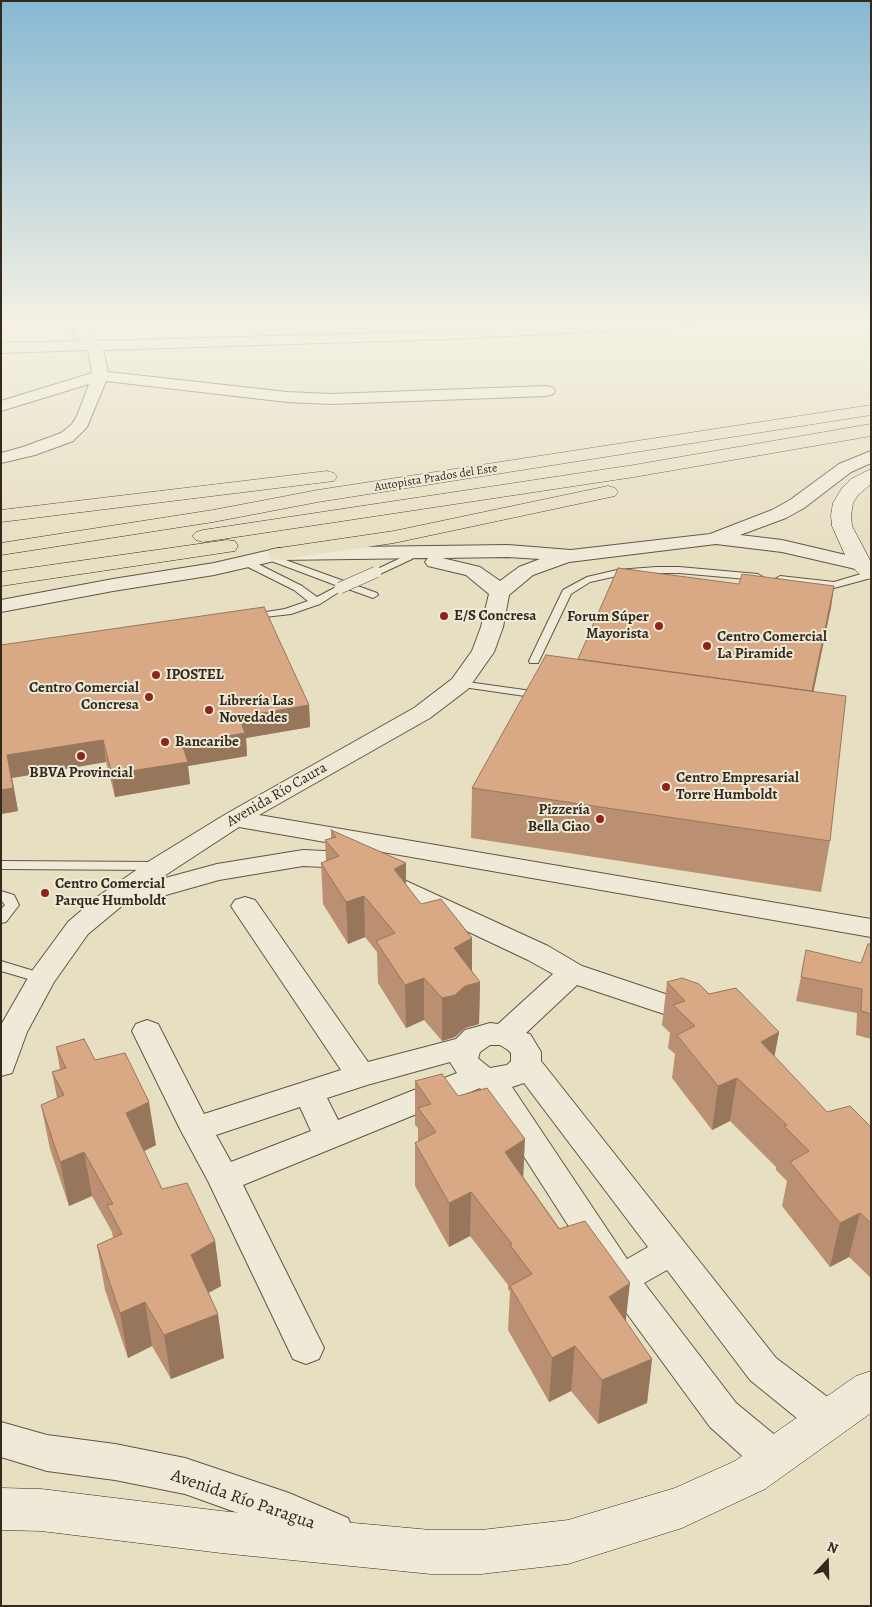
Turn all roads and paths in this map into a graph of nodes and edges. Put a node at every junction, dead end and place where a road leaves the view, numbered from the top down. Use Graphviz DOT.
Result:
graph roads {
  1 [pos="34,396"];
  2 [pos="92,396"];
  3 [pos="279,396"];
  4 [pos="427,396"];
  5 [pos="1,406"];
  6 [pos="871,410"];
  7 [pos="871,430"];
  8 [pos="681,440"];
  9 [pos="759,450"];
  10 [pos="871,456"];
  11 [pos="1,458"];
  12 [pos="871,475"];
  13 [pos="318,496"];
  14 [pos="392,508"];
  15 [pos="1,516"];
  16 [pos="1,528"];
  17 [pos="713,539"];
  18 [pos="1,549"];
  19 [pos="250,552"];
  20 [pos="386,553"];
  21 [pos="274,556"];
  22 [pos="570,556"];
  23 [pos="409,557"];
  24 [pos="1,566"];
  25 [pos="867,570"];
  26 [pos="1,579"];
  27 [pos="499,593"];
  28 [pos="1,594"];
  29 [pos="373,595"];
  30 [pos="316,602"];
  31 [pos="1,606"];
  32 [pos="238,619"];
  33 [pos="534,661"];
  34 [pos="460,684"];
  35 [pos="548,697"];
  36 [pos="235,819"];
  37 [pos="1,865"];
  38 [pos="160,866"];
  39 [pos="1,896"];
  40 [pos="107,903"];
  41 [pos="245,906"];
  42 [pos="1,918"];
  43 [pos="871,928"];
  44 [pos="1,966"];
  45 [pos="572,974"];
  46 [pos="42,978"];
  47 [pos="717,1022"];
  48 [pos="147,1031"];
  49 [pos="506,1035"];
  50 [pos="466,1047"];
  51 [pos="526,1063"];
  52 [pos="1,1065"];
  53 [pos="361,1075"];
  54 [pos="485,1077"];
  55 [pos="308,1092"];
  56 [pos="196,1129"];
  57 [pos="330,1136"];
  58 [pos="224,1179"];
  59 [pos="671,1251"];
  60 [pos="621,1279"];
  61 [pos="306,1348"];
  62 [pos="871,1390"];
  63 [pos="828,1420"];
  64 [pos="1,1439"];
  65 [pos="773,1458"];
  66 [pos="1,1509"];
  67 [pos="365,1546"];
  1 -- 5 [label="street"];
  2 -- 11 [label="street"];
  3 -- 4 [label="street"];
  6 -- 8 [label="highway, Autopista Prados del Este"];
  7 -- 9 [label="highway, Autopista Prados del Este"];
  8 -- 13 [label="highway, Autopista Prados del Este"];
  8 -- 15 [label="highway"];
  9 -- 14 [label="highway, Autopista Prados del Este"];
  9 -- 21 [label="highway"];
  10 -- 17 [label="street"];
  12 -- 25 [label="main road"];
  13 -- 16 [label="highway"];
  13 -- 18 [label="highway, Autopista Prados del Este"];
  14 -- 19 [label="highway"];
  14 -- 24 [label="highway, Autopista Prados del Este"];
  17 -- 22 [label="street"];
  17 -- 25 [label="street"];
  19 -- 21 [label="street"];
  19 -- 26 [label="highway"];
  19 -- 28 [label="highway"];
  19 -- 30 [label="lane"];
  19 -- 31 [label="street"];
  20 -- 21 [label="street"];
  20 -- 22 [label="street"];
  20 -- 23 [label="street"];
  21 -- 29 [label="lane"];
  22 -- 27 [label="street"];
  23 -- 27 [label="street"];
  23 -- 30 [label="lane, bridge"];
  25 -- 33 [label="lane"];
  27 -- 34 [label="street, Avenida Río Caura"];
  30 -- 32 [label="lane"];
  34 -- 35 [label="lane"];
  34 -- 36 [label="street, Avenida Río Caura"];
  36 -- 38 [label="street, Avenida Río Caura"];
  36 -- 43 [label="street"];
  37 -- 38 [label="lane"];
  38 -- 40 [label="street, Avenida Río Caura"];
  39 -- 42 [label="lane"];
  40 -- 45 [label="street"];
  40 -- 46 [label="street, Avenida Río Caura"];
  41 -- 53 [label="street"];
  44 -- 46 [label="lane"];
  45 -- 47 [label="street"];
  45 -- 49 [label="street"];
  46 -- 52 [label="street, Avenida Río Caura"];
  48 -- 56 [label="street"];
  49 -- 50 [label="street"];
  49 -- 51 [label="street"];
  50 -- 53 [label="street"];
  50 -- 54 [label="street"];
  51 -- 54 [label="street"];
  51 -- 59 [label="street"];
  53 -- 55 [label="street"];
  54 -- 57 [label="street"];
  54 -- 60 [label="street"];
  55 -- 56 [label="street"];
  55 -- 57 [label="street"];
  56 -- 58 [label="street"];
  57 -- 58 [label="street"];
  58 -- 61 [label="street"];
  59 -- 60 [label="street"];
  59 -- 63 [label="street"];
  60 -- 65 [label="street"];
  62 -- 63 [label="main road, Avenida Río Paragua"];
  63 -- 65 [label="main road, Avenida Río Paragua"];
  64 -- 67 [label="street, Avenida Río Paragua"];
  65 -- 67 [label="main road, Avenida Río Paragua"];
  66 -- 67 [label="main road, Avenida Río Paragua"];
}
